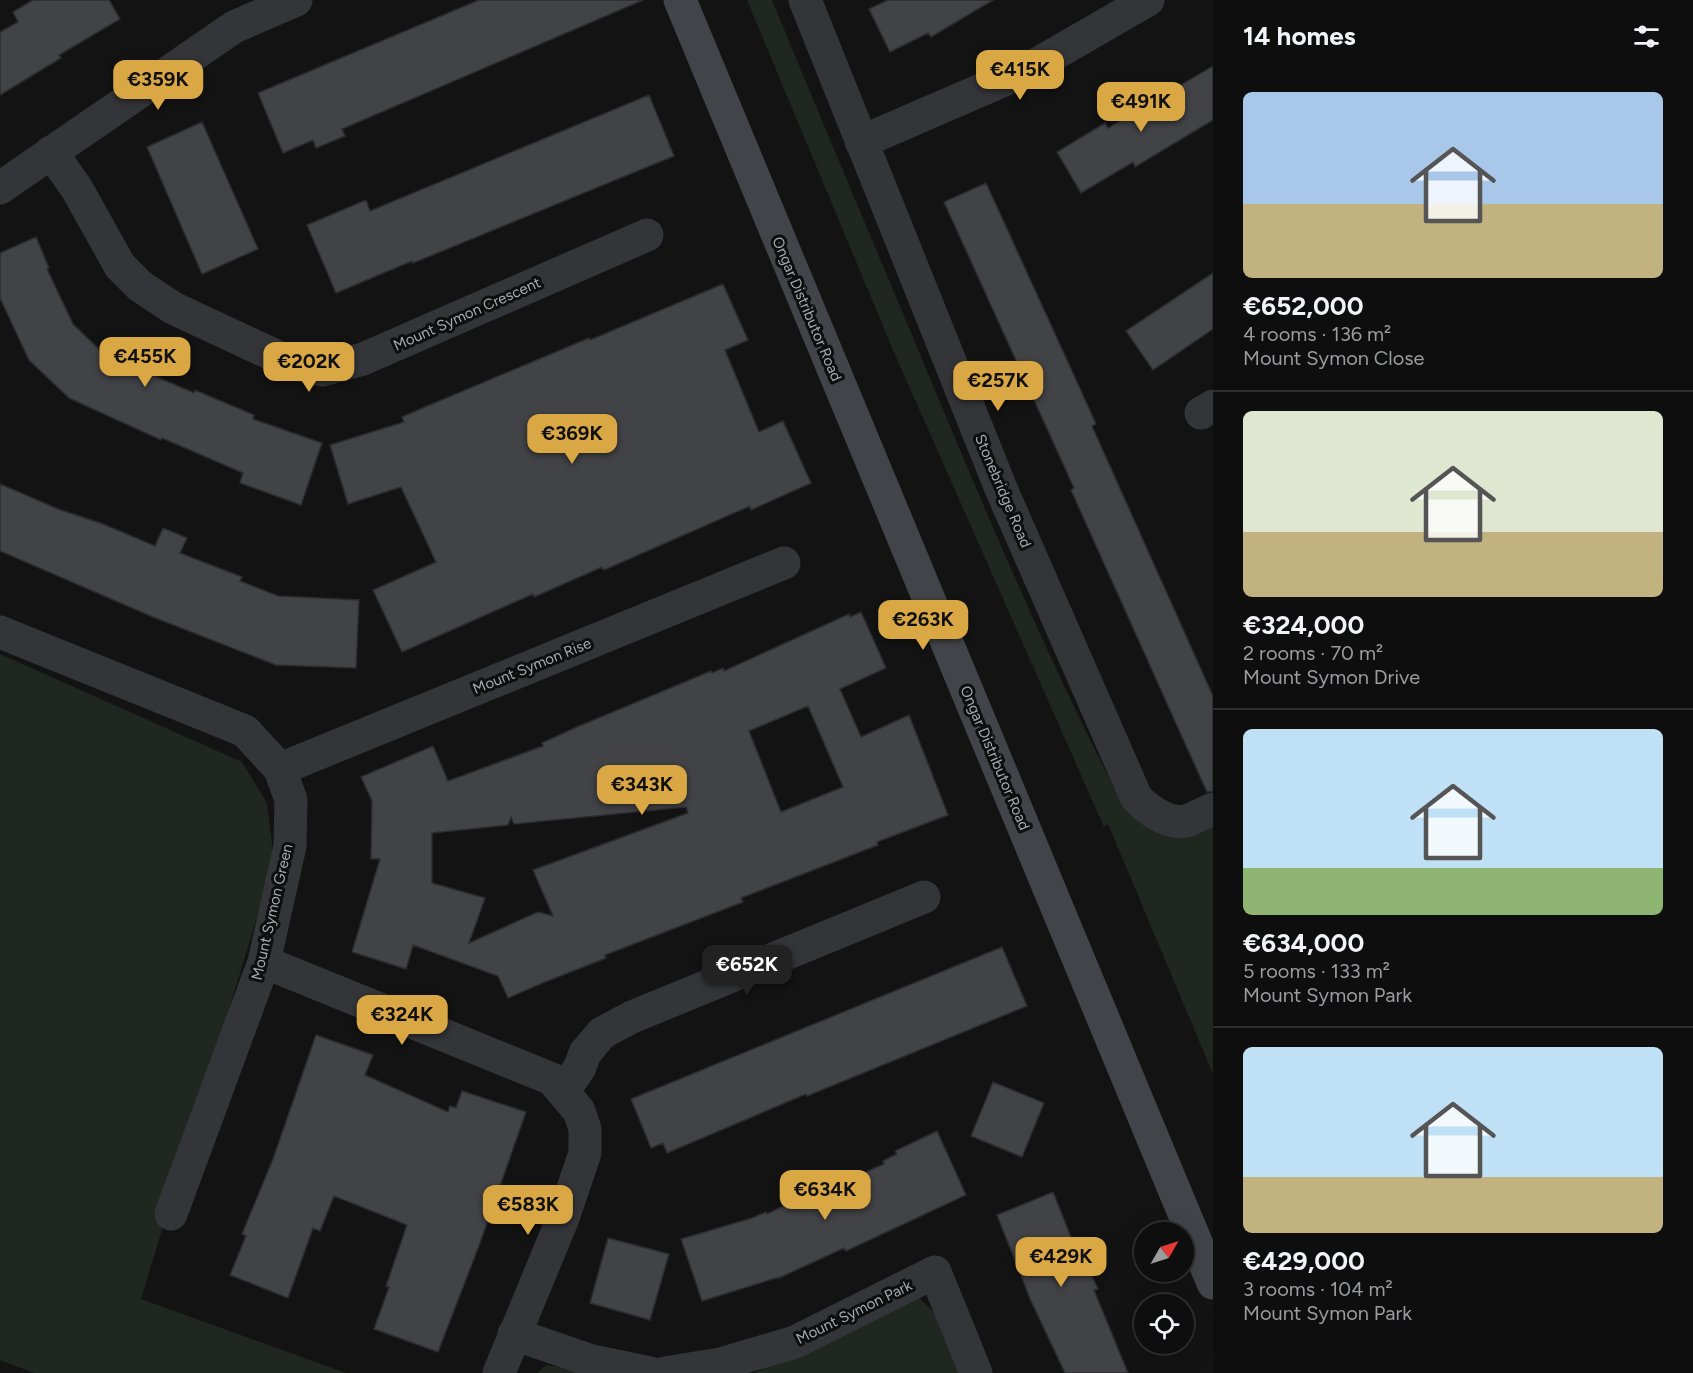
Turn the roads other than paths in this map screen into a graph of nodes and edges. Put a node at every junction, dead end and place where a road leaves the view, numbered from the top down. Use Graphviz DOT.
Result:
graph roads {
  1 [pos="296,0"];
  2 [pos="680,0"];
  3 [pos="805,0"];
  4 [pos="1148,0"];
  5 [pos="861,142"];
  6 [pos="51,152"];
  7 [pos="0,188"];
  8 [pos="646,235"];
  9 [pos="784,563"];
  10 [pos="0,632"];
  11 [pos="280,769"];
  12 [pos="1213,809"];
  13 [pos="924,897"];
  14 [pos="264,962"];
  15 [pos="564,1091"];
  16 [pos="171,1214"];
  17 [pos="1213,1283"];
  18 [pos="514,1334"];
  19 [pos="499,1373"];
  20 [pos="650,1373"];
  21 [pos="665,1373"];
  22 [pos="976,1373"];
  1 -- 6 [label="street"];
  2 -- 17 [label="street, Ongar Distributor Road"];
  3 -- 5 [label="street, Stonebridge Road"];
  4 -- 5 [label="street"];
  5 -- 12 [label="street, Stonebridge Road"];
  6 -- 7 [label="street"];
  6 -- 8 [label="street, Mount Symon Crescent"];
  9 -- 11 [label="street, Mount Symon Rise"];
  10 -- 11 [label="street, Mount Symon Green"];
  11 -- 14 [label="street, Mount Symon Green"];
  13 -- 15 [label="street"];
  14 -- 15 [label="street"];
  14 -- 16 [label="street, Mount Symon Green"];
  15 -- 18 [label="street"];
  18 -- 19 [label="street"];
  18 -- 20 [label="street"];
  21 -- 22 [label="street, Mount Symon Park"];
}
